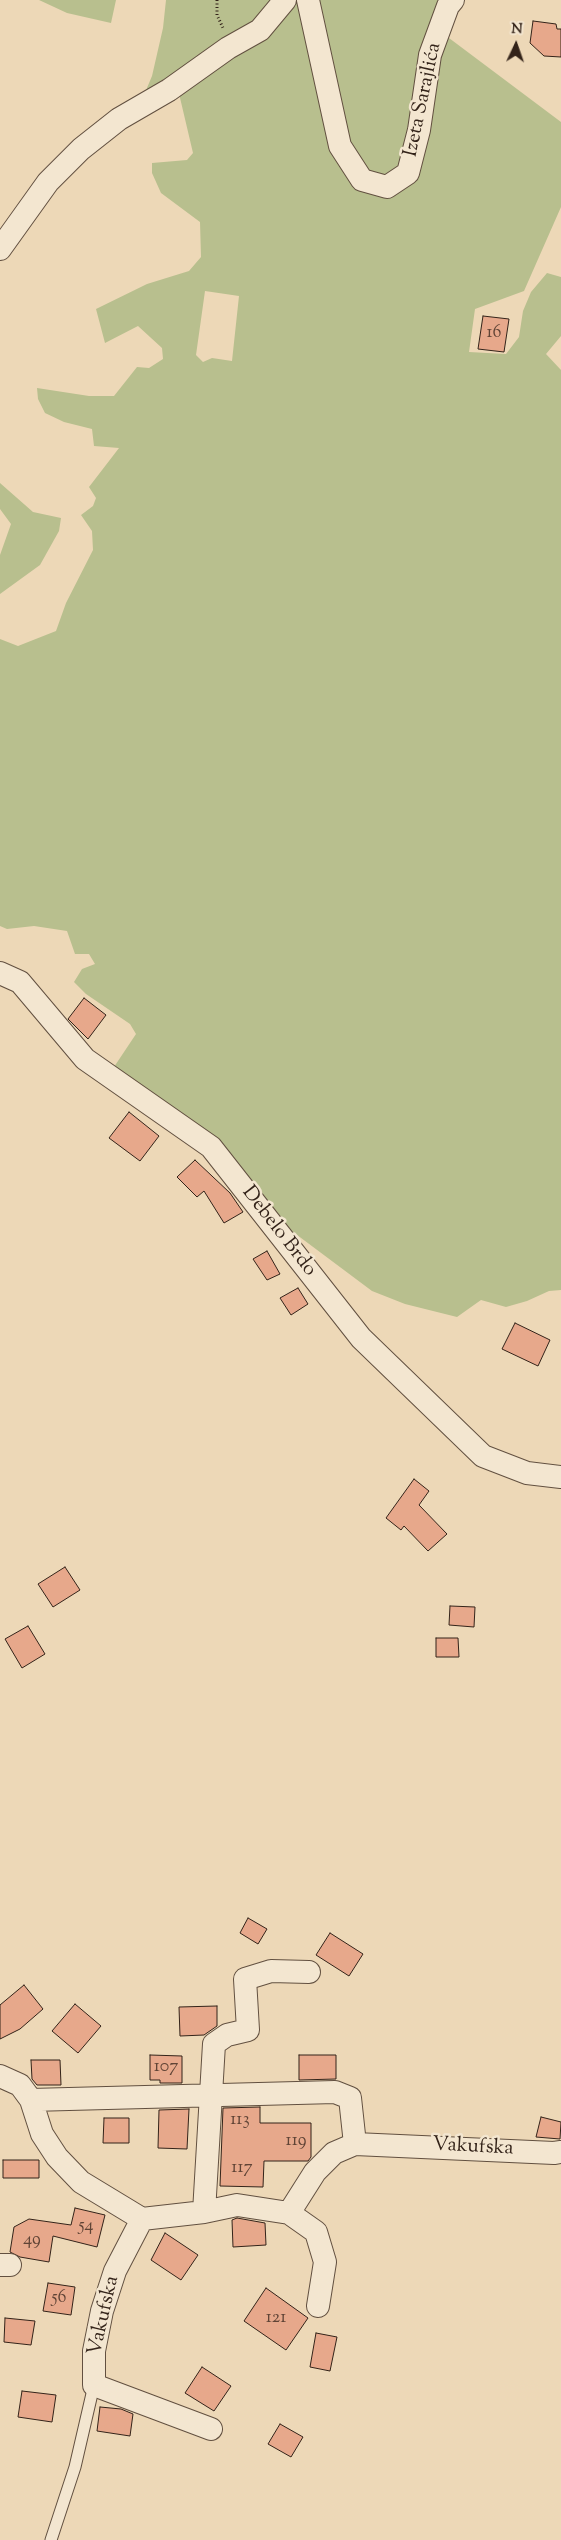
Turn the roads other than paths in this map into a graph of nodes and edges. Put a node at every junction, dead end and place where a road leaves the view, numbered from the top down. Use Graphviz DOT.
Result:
graph roads {
  1 [pos="285,0"];
  2 [pos="308,0"];
  3 [pos="453,0"];
  4 [pos="0,249"];
  5 [pos="0,973"];
  6 [pos="561,1477"];
  7 [pos="309,1972"];
  8 [pos="0,2076"];
  9 [pos="209,2095"];
  10 [pos="31,2100"];
  11 [pos="355,2144"];
  12 [pos="561,2152"];
  13 [pos="204,2212"];
  14 [pos="289,2213"];
  15 [pos="142,2219"];
  16 [pos="318,2306"];
  17 [pos="94,2385"];
  18 [pos="211,2430"];
  19 [pos="51,2540"];
  1 -- 4 [label="street"];
  2 -- 3 [label="street, Izeta Sarajlića"];
  5 -- 6 [label="street, Debelo Brdo"];
  7 -- 9 [label="street"];
  8 -- 10 [label="street"];
  9 -- 10 [label="street"];
  9 -- 11 [label="street"];
  9 -- 13 [label="street"];
  10 -- 15 [label="street"];
  11 -- 12 [label="street, Vakufska"];
  11 -- 14 [label="street, Vakufska"];
  13 -- 14 [label="street"];
  13 -- 15 [label="street"];
  14 -- 16 [label="street"];
  15 -- 17 [label="street, Vakufska"];
  17 -- 18 [label="street, Vakufska"];
  17 -- 19 [label="lane"];
}
